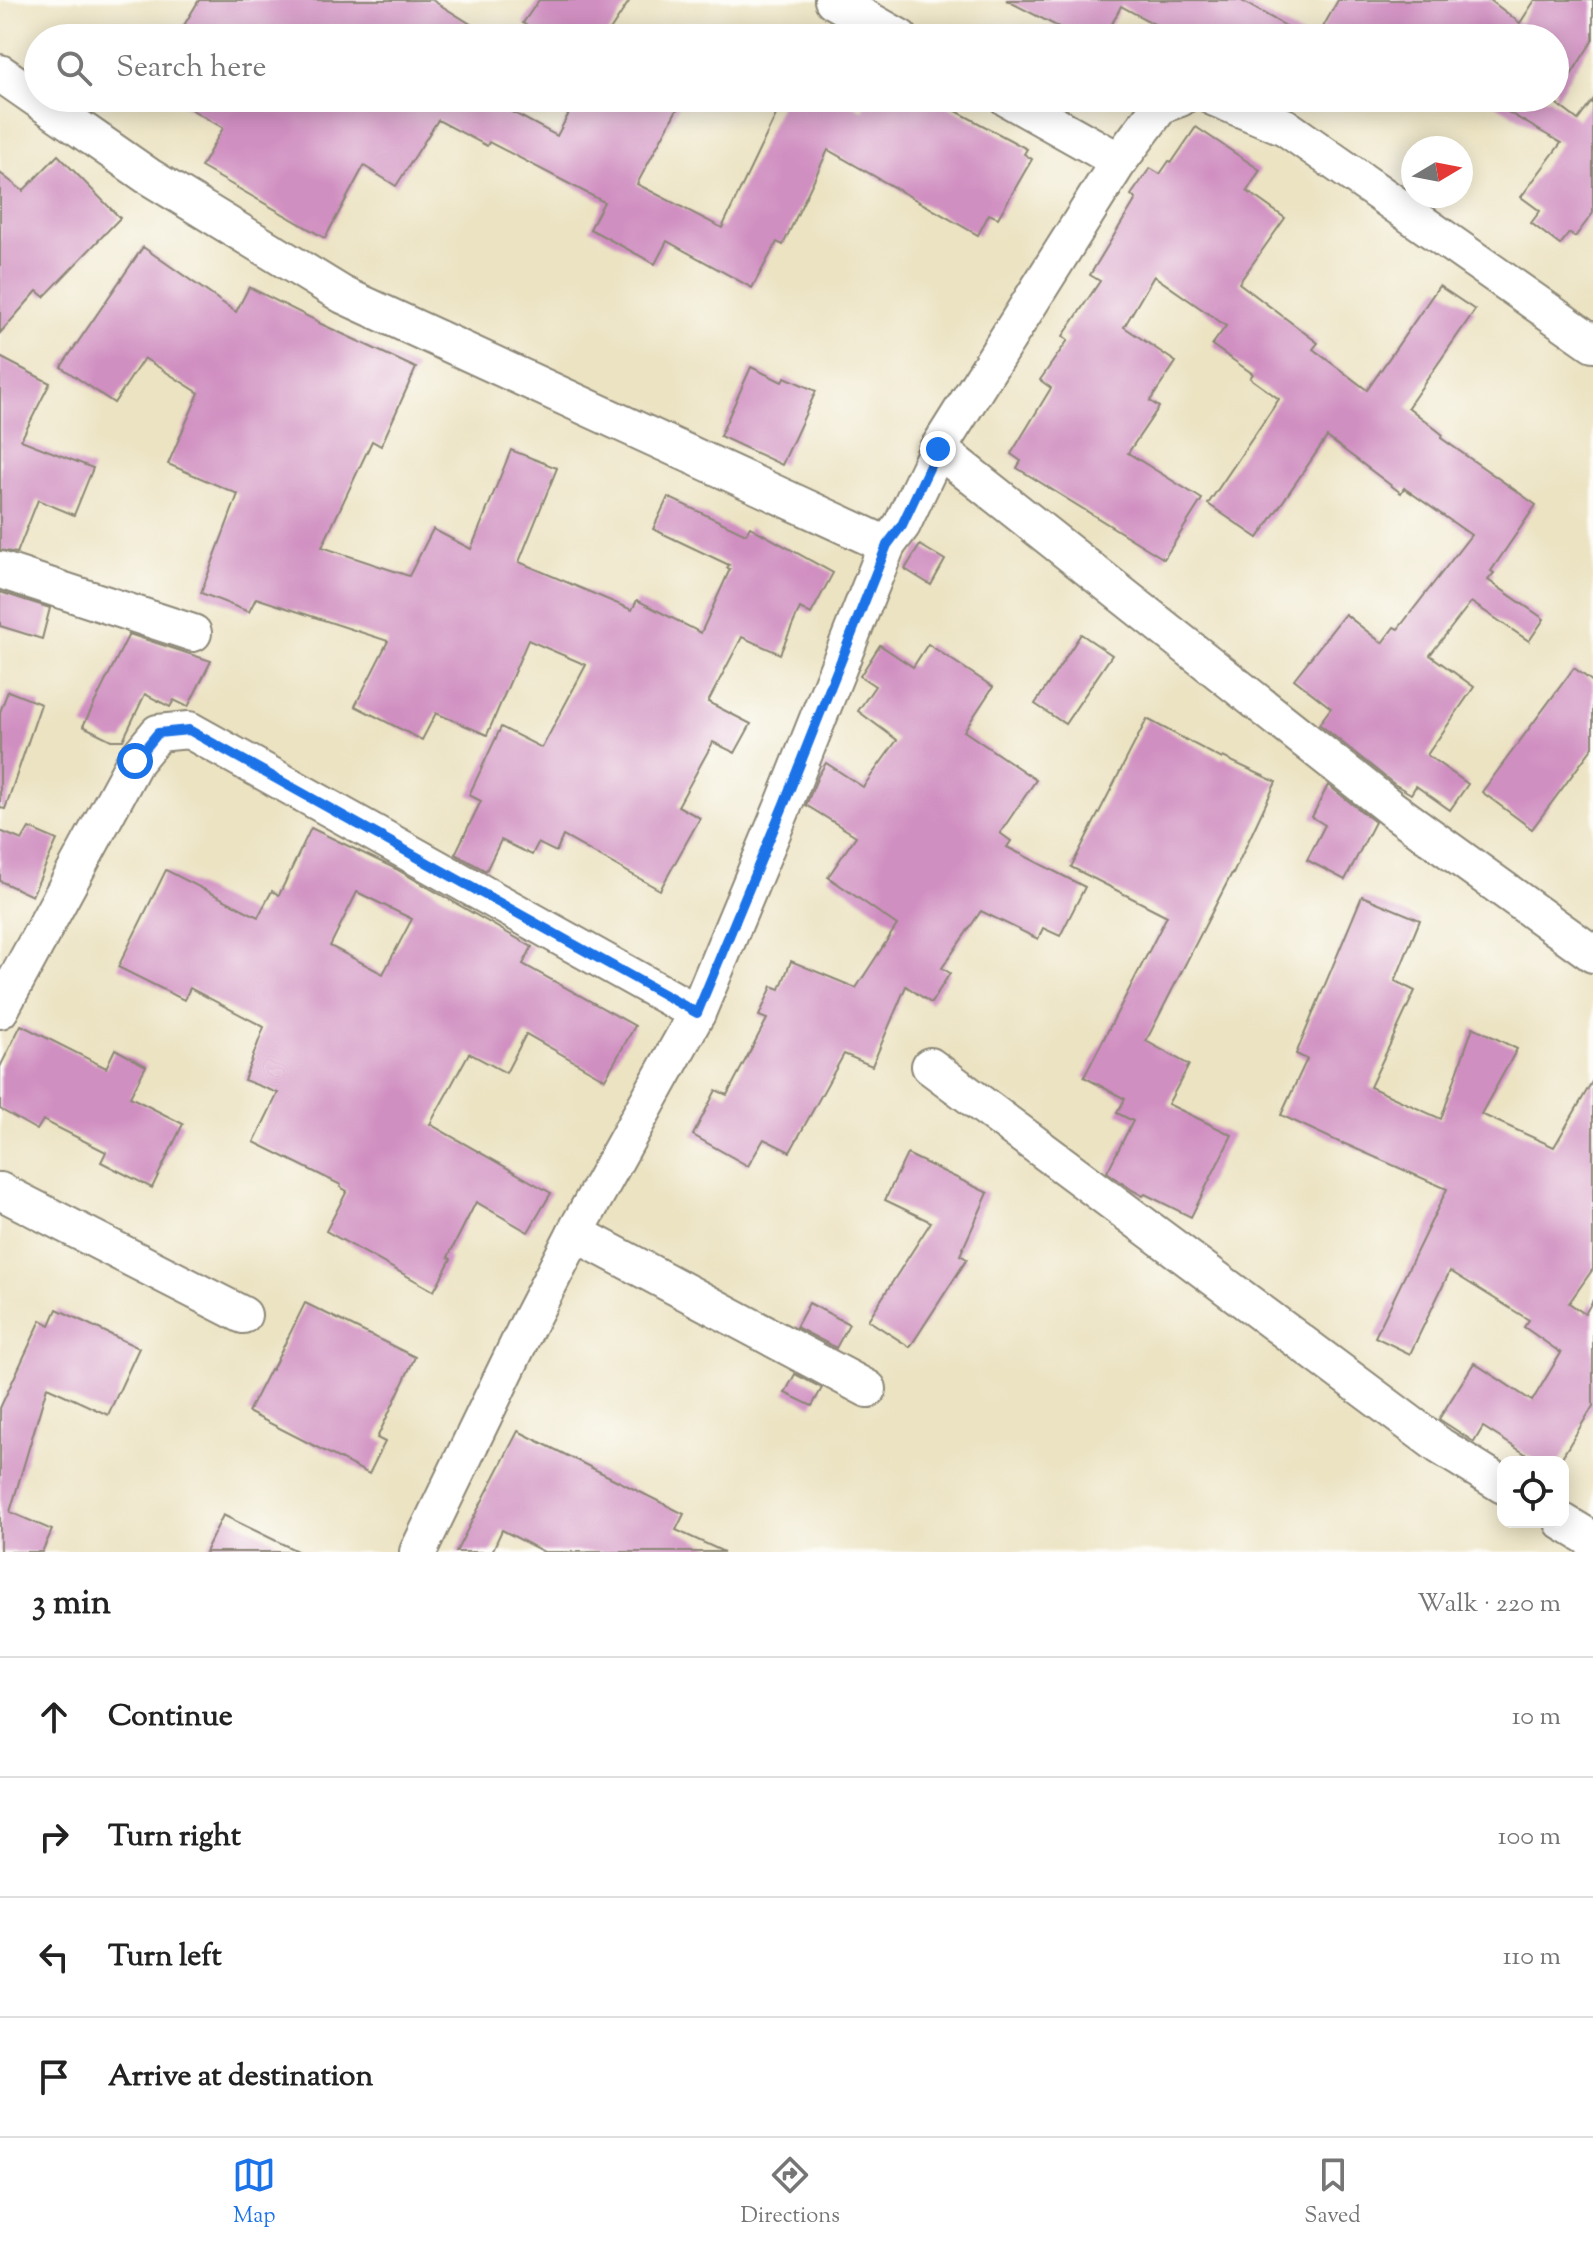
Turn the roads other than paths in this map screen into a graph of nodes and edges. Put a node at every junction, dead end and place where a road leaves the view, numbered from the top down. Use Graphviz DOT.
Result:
graph roads {
  1 [pos="833,0"];
  2 [pos="875,24"];
  3 [pos="0,73"];
  4 [pos="24,90"];
  5 [pos="56,112"];
  6 [pos="1032,112"];
  7 [pos="1156,112"];
  8 [pos="1249,112"];
  9 [pos="1119,161"];
  10 [pos="1593,343"];
  11 [pos="938,449"];
  12 [pos="887,545"];
  13 [pos="0,570"];
  14 [pos="193,633"];
  15 [pos="1593,954"];
  16 [pos="0,1010"];
  17 [pos="697,1013"];
  18 [pos="930,1066"];
  19 [pos="0,1191"];
  20 [pos="575,1233"];
  21 [pos="243,1315"];
  22 [pos="868,1389"];
  23 [pos="1497,1481"];
  24 [pos="1569,1526"];
  25 [pos="1593,1540"];
  26 [pos="418,1552"];
  1 -- 2 [label="street"];
  3 -- 4 [label="street"];
  5 -- 12 [label="street"];
  6 -- 9 [label="street"];
  7 -- 9 [label="street"];
  8 -- 10 [label="street"];
  9 -- 11 [label="street"];
  11 -- 12 [label="street"];
  11 -- 15 [label="street"];
  12 -- 17 [label="street"];
  13 -- 14 [label="street"];
  16 -- 17 [label="street"];
  17 -- 20 [label="street"];
  18 -- 23 [label="street"];
  19 -- 21 [label="street"];
  20 -- 22 [label="street"];
  20 -- 26 [label="street"];
  24 -- 25 [label="street"];
}
